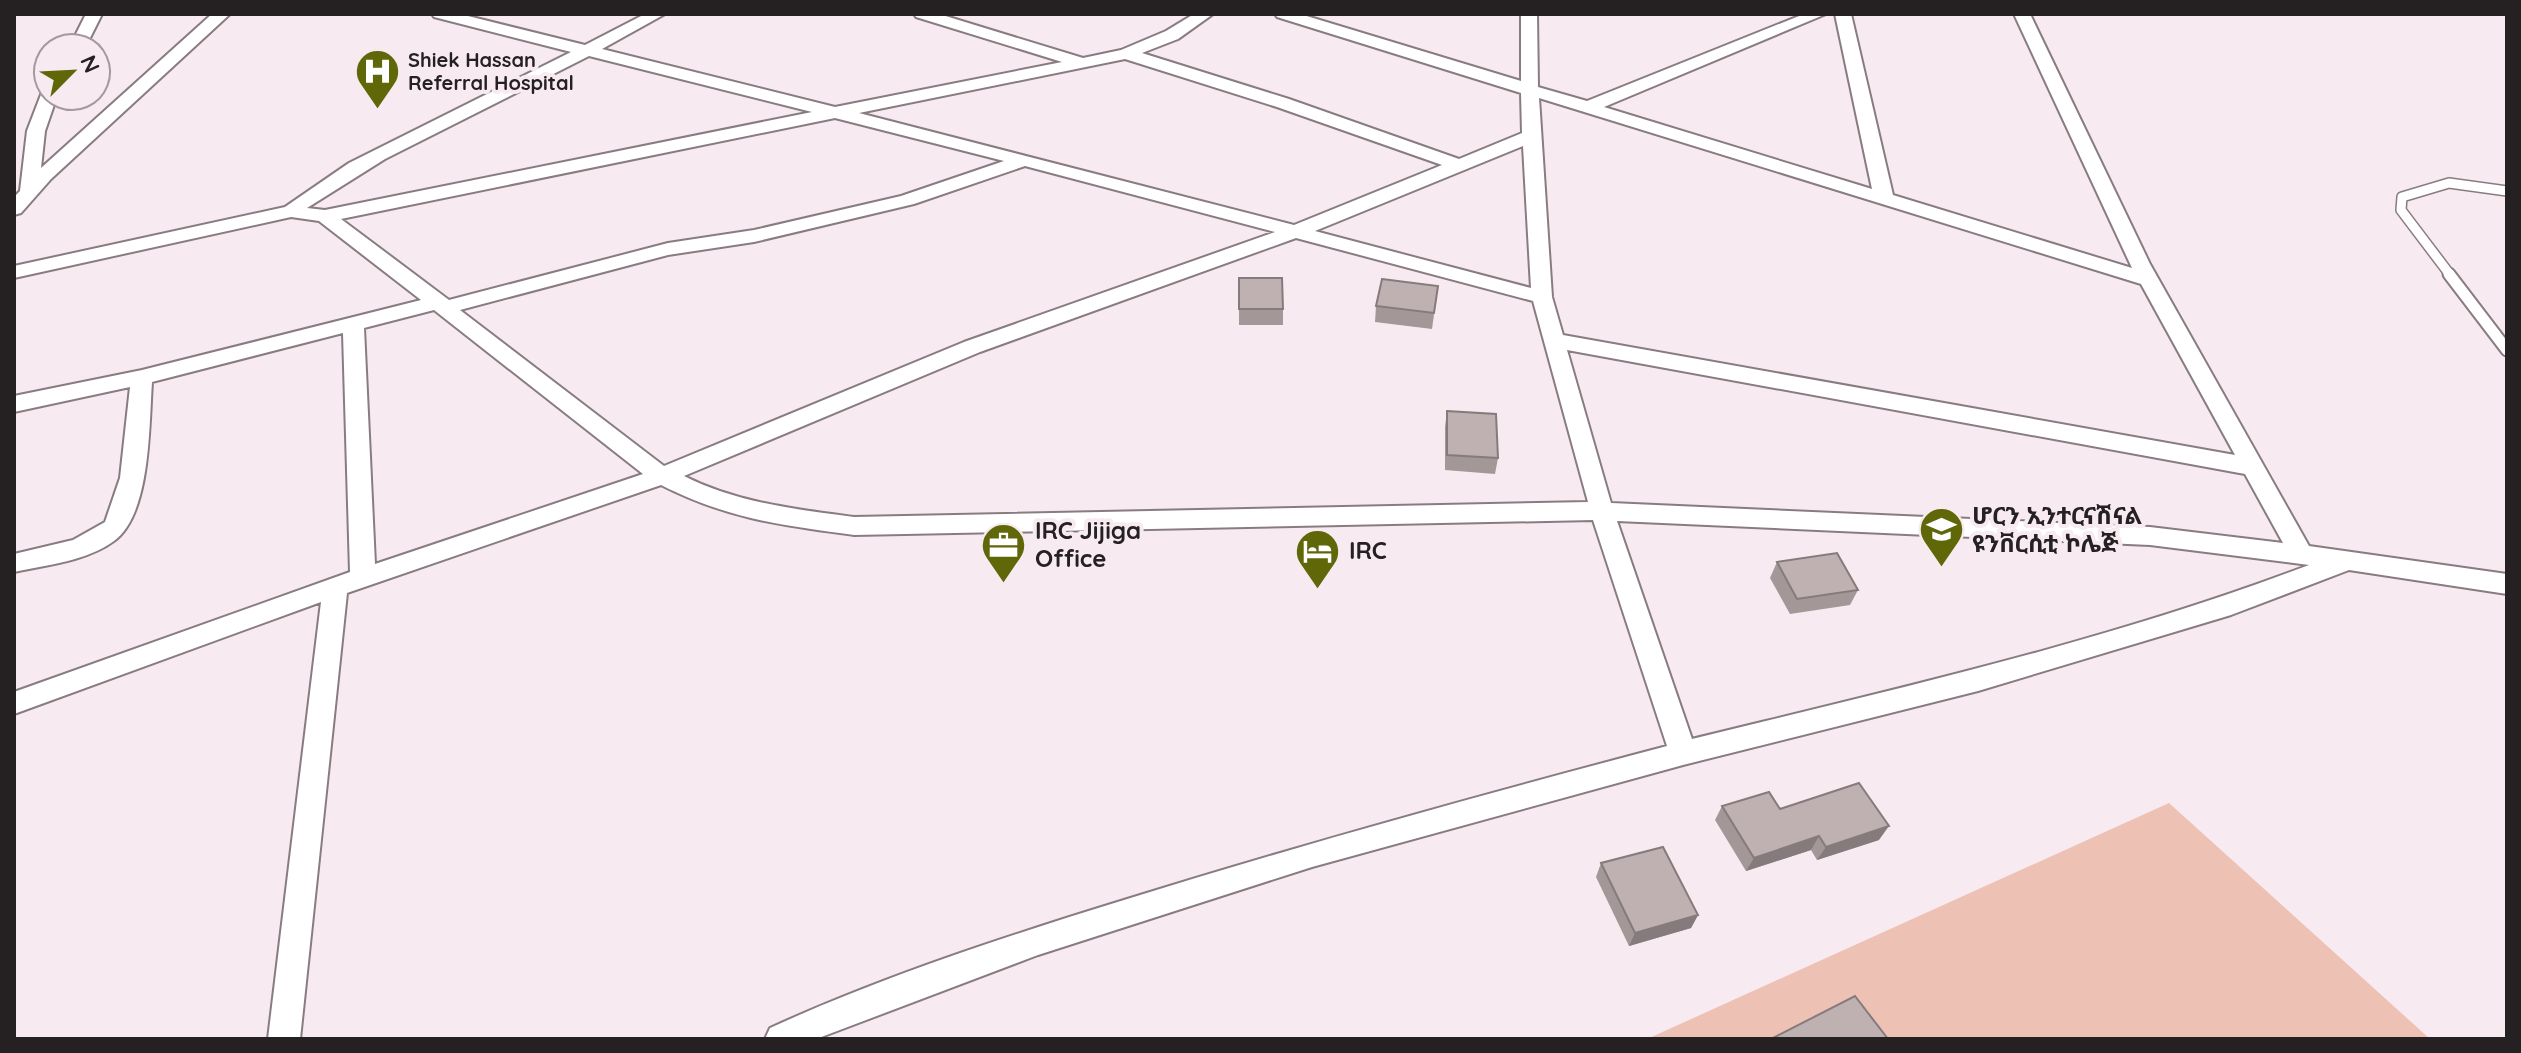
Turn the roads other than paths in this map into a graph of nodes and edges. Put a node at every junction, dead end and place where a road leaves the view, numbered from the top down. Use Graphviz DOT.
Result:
graph roads {
  1 [pos="94,14"];
  2 [pos="222,14"];
  3 [pos="440,14"];
  4 [pos="657,14"];
  5 [pos="922,14"];
  6 [pos="1205,14"];
  7 [pos="1283,14"];
  8 [pos="1529,14"];
  9 [pos="1818,14"];
  10 [pos="1843,14"];
  11 [pos="2022,14"];
  12 [pos="85,32"];
  13 [pos="589,49"];
  14 [pos="1126,54"];
  15 [pos="1078,62"];
  16 [pos="1530,91"];
  17 [pos="1586,108"];
  18 [pos="43,112"];
  19 [pos="836,112"];
  20 [pos="1531,136"];
  21 [pos="1024,160"];
  22 [pos="1459,165"];
  23 [pos="2507,191"];
  24 [pos="29,192"];
  25 [pos="1884,199"];
  26 [pos="14,209"];
  27 [pos="291,211"];
  28 [pos="325,216"];
  29 [pos="1295,232"];
  30 [pos="14,272"];
  31 [pos="2149,280"];
  32 [pos="1542,297"];
  33 [pos="443,305"];
  34 [pos="353,324"];
  35 [pos="1554,340"];
  36 [pos="2507,350"];
  37 [pos="142,377"];
  38 [pos="14,404"];
  39 [pos="2253,467"];
  40 [pos="662,476"];
  41 [pos="1602,511"];
  42 [pos="2301,554"];
  43 [pos="2348,560"];
  44 [pos="14,563"];
  45 [pos="363,577"];
  46 [pos="2507,584"];
  47 [pos="335,587"];
  48 [pos="14,703"];
  49 [pos="1683,753"];
  50 [pos="284,1039"];
  51 [pos="781,1039"];
  1 -- 12 [label="street"];
  2 -- 24 [label="street"];
  3 -- 13 [label="street"];
  4 -- 13 [label="street"];
  5 -- 15 [label="street"];
  6 -- 14 [label="street"];
  7 -- 16 [label="street"];
  8 -- 16 [label="street"];
  9 -- 17 [label="street"];
  10 -- 25 [label="street"];
  11 -- 31 [label="street"];
  13 -- 19 [label="street"];
  13 -- 27 [label="street"];
  14 -- 15 [label="street"];
  14 -- 22 [label="street"];
  15 -- 19 [label="street"];
  16 -- 17 [label="street"];
  16 -- 20 [label="street"];
  17 -- 25 [label="street"];
  18 -- 24 [label="street"];
  19 -- 21 [label="street"];
  19 -- 28 [label="street"];
  20 -- 22 [label="street"];
  20 -- 32 [label="street"];
  21 -- 29 [label="street"];
  21 -- 33 [label="street"];
  22 -- 29 [label="street"];
  23 -- 36 [label="lane"];
  24 -- 26 [label="street"];
  25 -- 31 [label="street"];
  27 -- 28 [label="street"];
  27 -- 30 [label="street"];
  28 -- 33 [label="street"];
  29 -- 32 [label="street"];
  29 -- 40 [label="street"];
  31 -- 39 [label="street"];
  32 -- 35 [label="street"];
  33 -- 34 [label="street"];
  33 -- 40 [label="street"];
  34 -- 37 [label="street"];
  34 -- 45 [label="street"];
  35 -- 39 [label="street"];
  35 -- 41 [label="street"];
  37 -- 38 [label="street"];
  37 -- 44 [label="street"];
  39 -- 42 [label="street"];
  40 -- 41 [label="street"];
  40 -- 45 [label="street"];
  41 -- 42 [label="street"];
  41 -- 49 [label="street"];
  42 -- 43 [label="street"];
  43 -- 46 [label="street"];
  43 -- 49 [label="street"];
  45 -- 47 [label="street"];
  47 -- 48 [label="street"];
  47 -- 50 [label="street"];
  49 -- 51 [label="street"];
}
